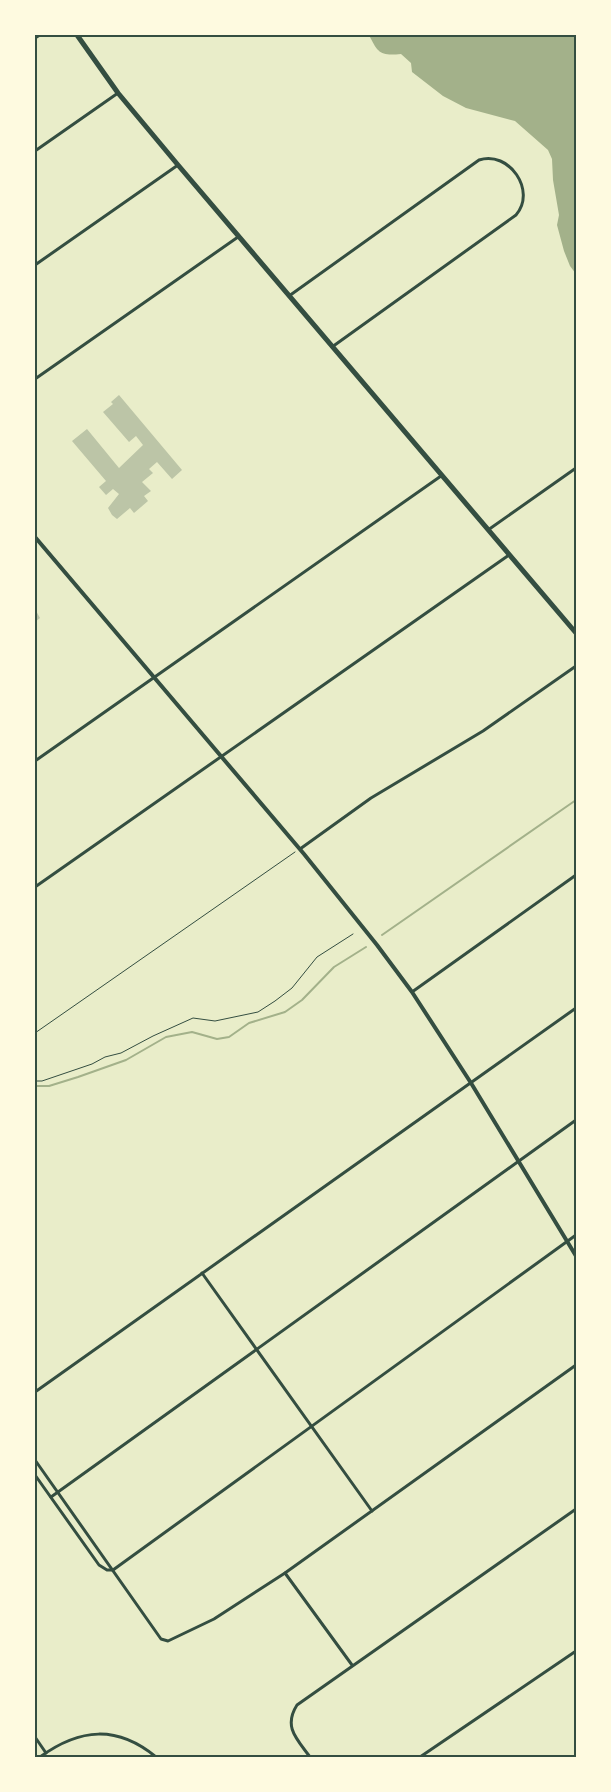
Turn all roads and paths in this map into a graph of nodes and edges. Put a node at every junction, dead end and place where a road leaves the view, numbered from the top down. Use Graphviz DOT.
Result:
graph roads {
  1 [pos="40,35"];
  2 [pos="77,35"];
  3 [pos="35,38"];
  4 [pos="118,93"];
  5 [pos="35,152"];
  6 [pos="178,165"];
  7 [pos="238,236"];
  8 [pos="35,265"];
  9 [pos="288,296"];
  10 [pos="332,347"];
  11 [pos="35,379"];
  12 [pos="576,468"];
  13 [pos="441,476"];
  14 [pos="488,531"];
  15 [pos="35,537"];
  16 [pos="509,555"];
  17 [pos="576,633"];
  18 [pos="576,666"];
  19 [pos="154,678"];
  20 [pos="221,756"];
  21 [pos="35,761"];
  22 [pos="300,849"];
  23 [pos="576,875"];
  24 [pos="35,886"];
  25 [pos="352,934"];
  26 [pos="412,992"];
  27 [pos="576,1008"];
  28 [pos="35,1033"];
  29 [pos="35,1081"];
  30 [pos="471,1083"];
  31 [pos="576,1120"];
  32 [pos="518,1161"];
  33 [pos="576,1235"];
  34 [pos="567,1242"];
  35 [pos="576,1256"];
  36 [pos="202,1273"];
  37 [pos="256,1350"];
  38 [pos="576,1365"];
  39 [pos="35,1392"];
  40 [pos="311,1427"];
  41 [pos="35,1460"];
  42 [pos="35,1475"];
  43 [pos="58,1492"];
  44 [pos="51,1497"];
  45 [pos="576,1509"];
  46 [pos="372,1511"];
  47 [pos="113,1570"];
  48 [pos="285,1573"];
  49 [pos="576,1651"];
  50 [pos="352,1665"];
  51 [pos="35,1737"];
  52 [pos="46,1753"];
  53 [pos="40,1757"];
  54 [pos="156,1757"];
  55 [pos="310,1757"];
  56 [pos="420,1757"];
  1 -- 3 [label="street"];
  2 -- 4 [label="main road"];
  4 -- 5 [label="street"];
  4 -- 6 [label="main road"];
  6 -- 7 [label="main road"];
  6 -- 8 [label="street"];
  7 -- 9 [label="main road"];
  7 -- 11 [label="street"];
  9 -- 10 [label="main road"];
  9 -- 10 [label="street"];
  10 -- 13 [label="main road"];
  12 -- 14 [label="street"];
  13 -- 14 [label="main road"];
  13 -- 19 [label="street"];
  14 -- 16 [label="main road"];
  15 -- 19 [label="street"];
  16 -- 17 [label="main road"];
  16 -- 20 [label="street"];
  18 -- 22 [label="street"];
  19 -- 20 [label="street"];
  19 -- 21 [label="street"];
  20 -- 22 [label="street"];
  20 -- 24 [label="street"];
  22 -- 26 [label="street"];
  22 -- 28 [label="path"];
  23 -- 26 [label="street"];
  25 -- 29 [label="path"];
  26 -- 30 [label="street"];
  27 -- 30 [label="street"];
  30 -- 32 [label="street"];
  30 -- 36 [label="street"];
  31 -- 32 [label="street"];
  32 -- 34 [label="street"];
  32 -- 37 [label="street"];
  33 -- 34 [label="street"];
  34 -- 35 [label="street"];
  34 -- 40 [label="street"];
  36 -- 37 [label="street"];
  36 -- 39 [label="street"];
  37 -- 40 [label="street"];
  37 -- 43 [label="street"];
  38 -- 46 [label="street"];
  40 -- 46 [label="street"];
  40 -- 47 [label="street"];
  41 -- 43 [label="street"];
  42 -- 44 [label="street"];
  43 -- 44 [label="street"];
  43 -- 47 [label="street"];
  44 -- 47 [label="street"];
  45 -- 50 [label="street"];
  46 -- 48 [label="street"];
  47 -- 48 [label="street"];
  48 -- 50 [label="street"];
  49 -- 56 [label="street"];
  50 -- 55 [label="street"];
  51 -- 52 [label="street"];
  52 -- 53 [label="street"];
  52 -- 54 [label="street"];
}
